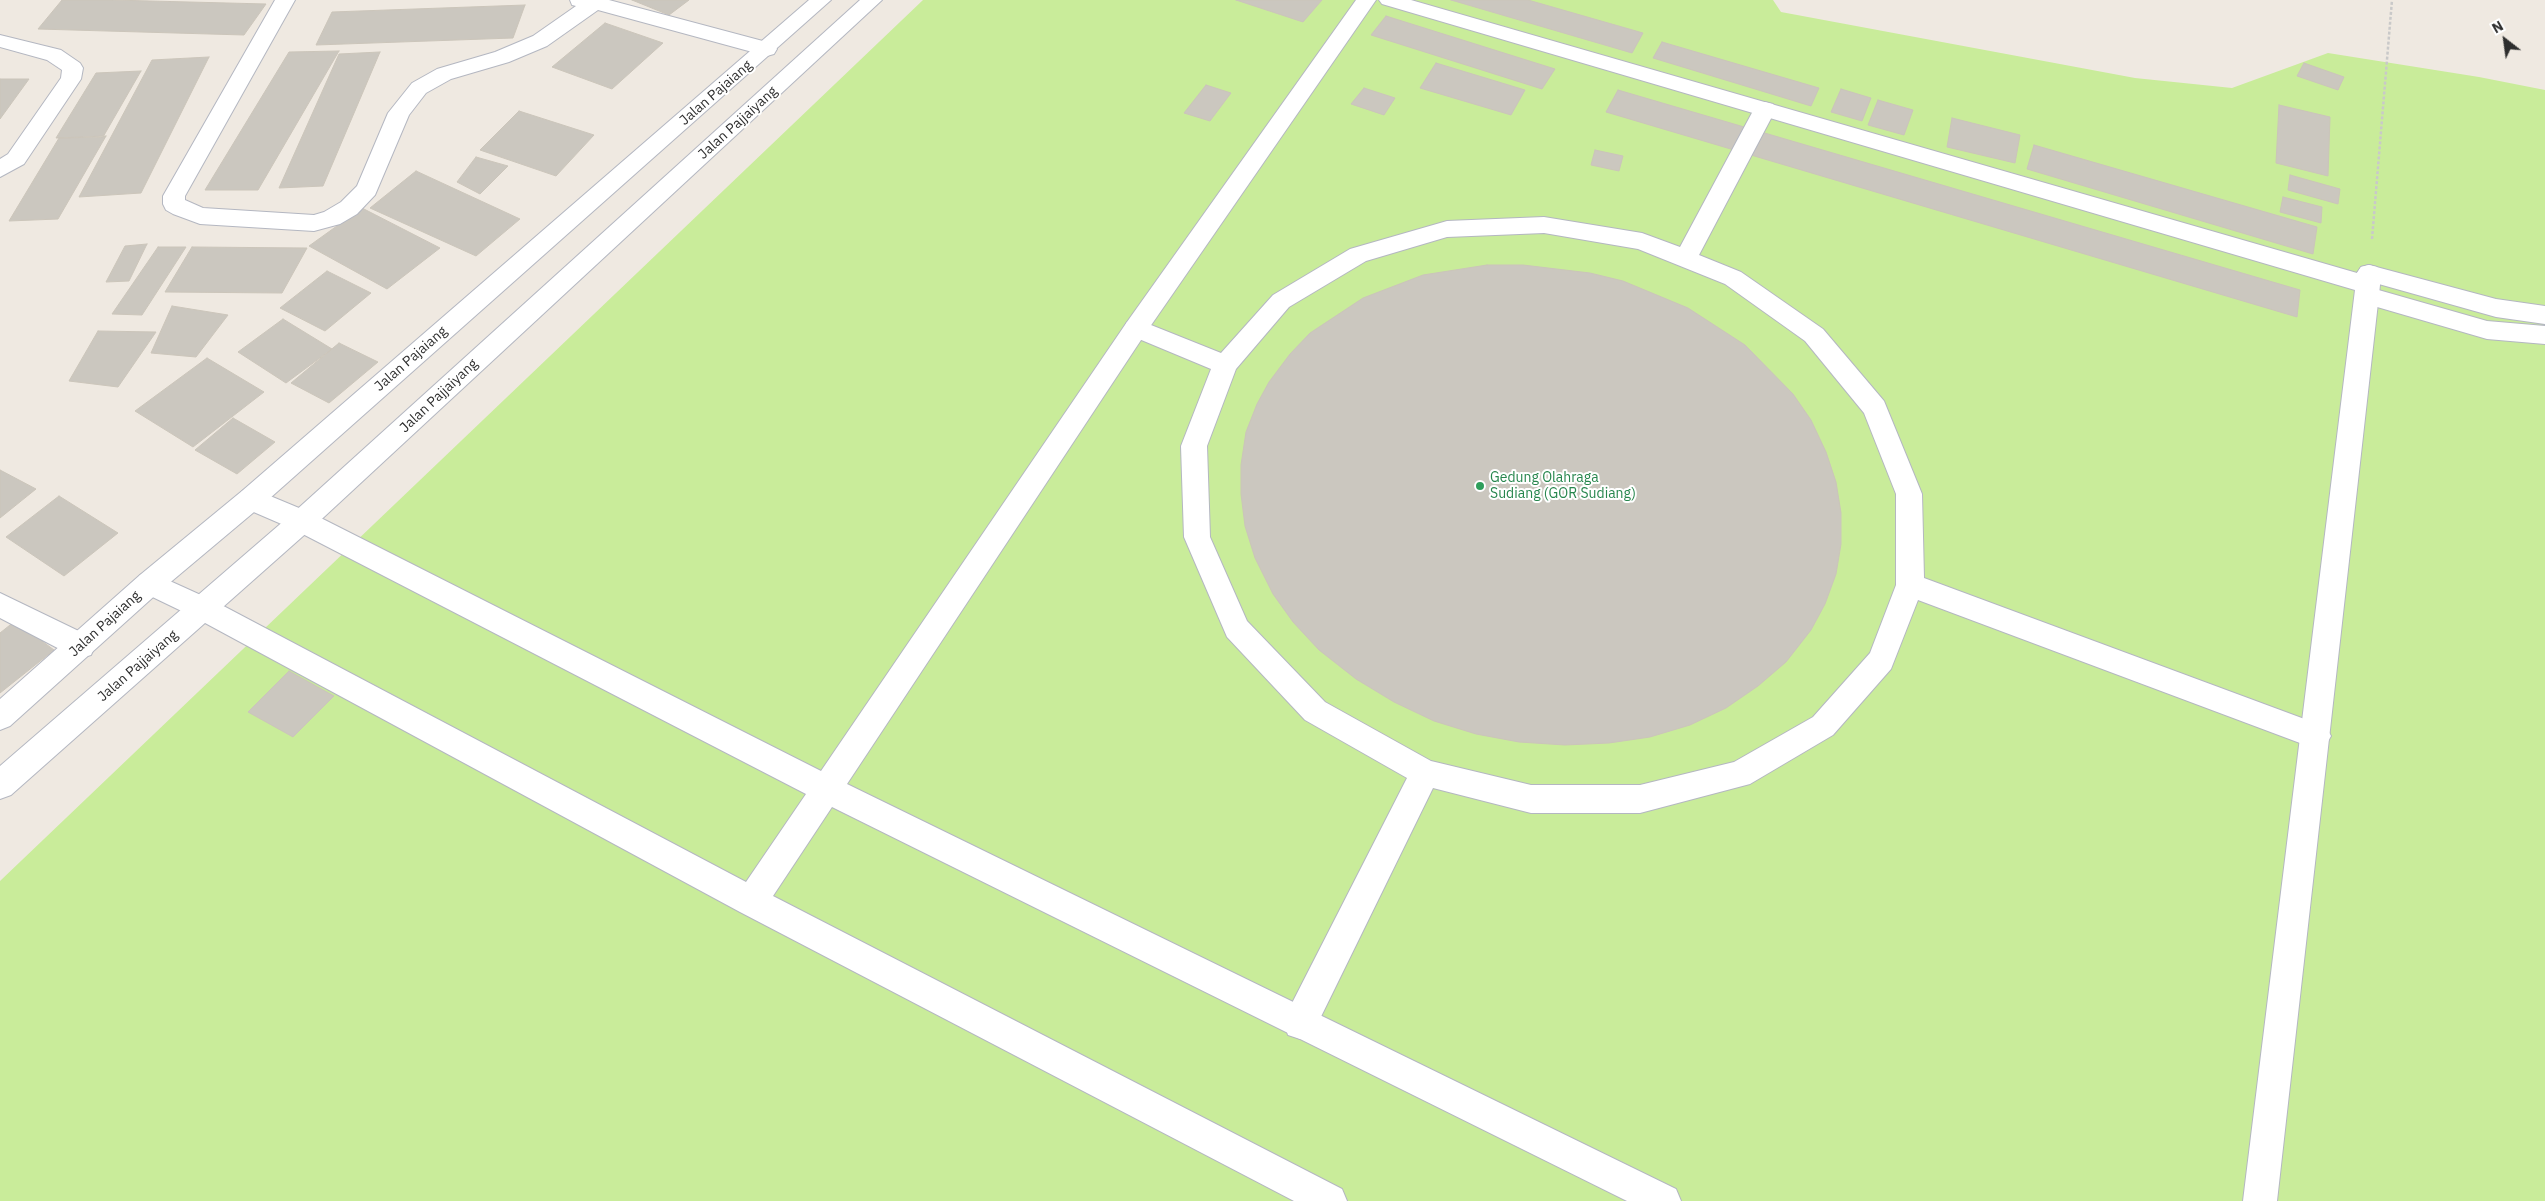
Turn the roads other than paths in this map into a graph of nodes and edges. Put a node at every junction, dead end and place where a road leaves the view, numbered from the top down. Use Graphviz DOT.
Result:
graph roads {
  1 [pos="285,0"];
  2 [pos="573,0"];
  3 [pos="821,0"];
  4 [pos="872,0"];
  5 [pos="1366,0"];
  6 [pos="1389,0"];
  7 [pos="598,1"];
  8 [pos="0,40"];
  9 [pos="767,49"];
  10 [pos="1765,109"];
  11 [pos="0,169"];
  12 [pos="1685,259"];
  13 [pos="2368,284"];
  14 [pos="2545,315"];
  15 [pos="1136,328"];
  16 [pos="2545,335"];
  17 [pos="1225,365"];
  18 [pos="251,499"];
  19 [pos="302,521"];
  20 [pos="150,583"];
  21 [pos="1910,585"];
  22 [pos="0,605"];
  23 [pos="204,609"];
  24 [pos="81,646"];
  25 [pos="0,717"];
  26 [pos="2316,736"];
  27 [pos="1425,773"];
  28 [pos="0,785"];
  29 [pos="826,789"];
  30 [pos="751,901"];
  31 [pos="1300,1023"];
  32 [pos="1330,1201"];
  33 [pos="1664,1201"];
  34 [pos="2260,1201"];
  1 -- 7 [label="street"];
  2 -- 7 [label="street"];
  3 -- 9 [label="street, Jalan Pajaiang"];
  4 -- 19 [label="street, Jalan Pajjaiyang"];
  5 -- 15 [label="street"];
  6 -- 10 [label="street"];
  7 -- 9 [label="street"];
  8 -- 11 [label="street"];
  9 -- 18 [label="street, Jalan Pajaiang"];
  10 -- 12 [label="street"];
  10 -- 13 [label="street"];
  12 -- 17 [label="street"];
  12 -- 21 [label="street"];
  13 -- 14 [label="street"];
  13 -- 16 [label="street"];
  13 -- 26 [label="street"];
  15 -- 17 [label="street"];
  15 -- 29 [label="street"];
  17 -- 27 [label="street"];
  18 -- 19 [label="street"];
  18 -- 20 [label="street, Jalan Pajaiang"];
  19 -- 23 [label="street, Jalan Pajjaiyang"];
  19 -- 29 [label="street"];
  20 -- 23 [label="street"];
  20 -- 24 [label="street, Jalan Pajaiang"];
  21 -- 26 [label="street"];
  21 -- 27 [label="street"];
  22 -- 24 [label="street"];
  23 -- 28 [label="street, Jalan Pajjaiyang"];
  23 -- 30 [label="street"];
  24 -- 25 [label="street, Jalan Pajaiang"];
  26 -- 34 [label="street"];
  27 -- 31 [label="street"];
  29 -- 30 [label="street"];
  29 -- 31 [label="street"];
  30 -- 32 [label="street"];
  31 -- 33 [label="street"];
}
